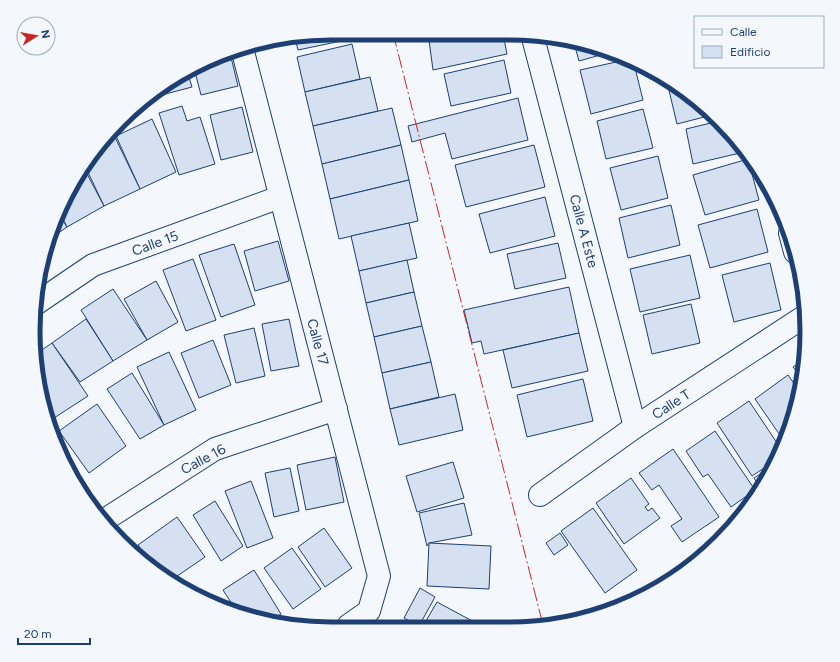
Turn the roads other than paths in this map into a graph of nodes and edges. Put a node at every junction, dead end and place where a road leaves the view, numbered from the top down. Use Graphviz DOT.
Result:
graph roads {
  1 [pos="534,41"];
  2 [pos="243,53"];
  3 [pos="280,197"];
  4 [pos="42,300"];
  5 [pos="799,320"];
  6 [pos="336,409"];
  7 [pos="635,427"];
  8 [pos="540,495"];
  9 [pos="108,518"];
  10 [pos="353,622"];
  1 -- 7 [label="street, Calle A Este"];
  2 -- 3 [label="street, Calle 17"];
  3 -- 4 [label="street, Calle 15"];
  3 -- 6 [label="street, Calle 17"];
  5 -- 7 [label="street, Calle T"];
  6 -- 9 [label="street, Calle 16"];
  6 -- 10 [label="street, Calle 17"];
  7 -- 8 [label="street, Calle T"];
}
